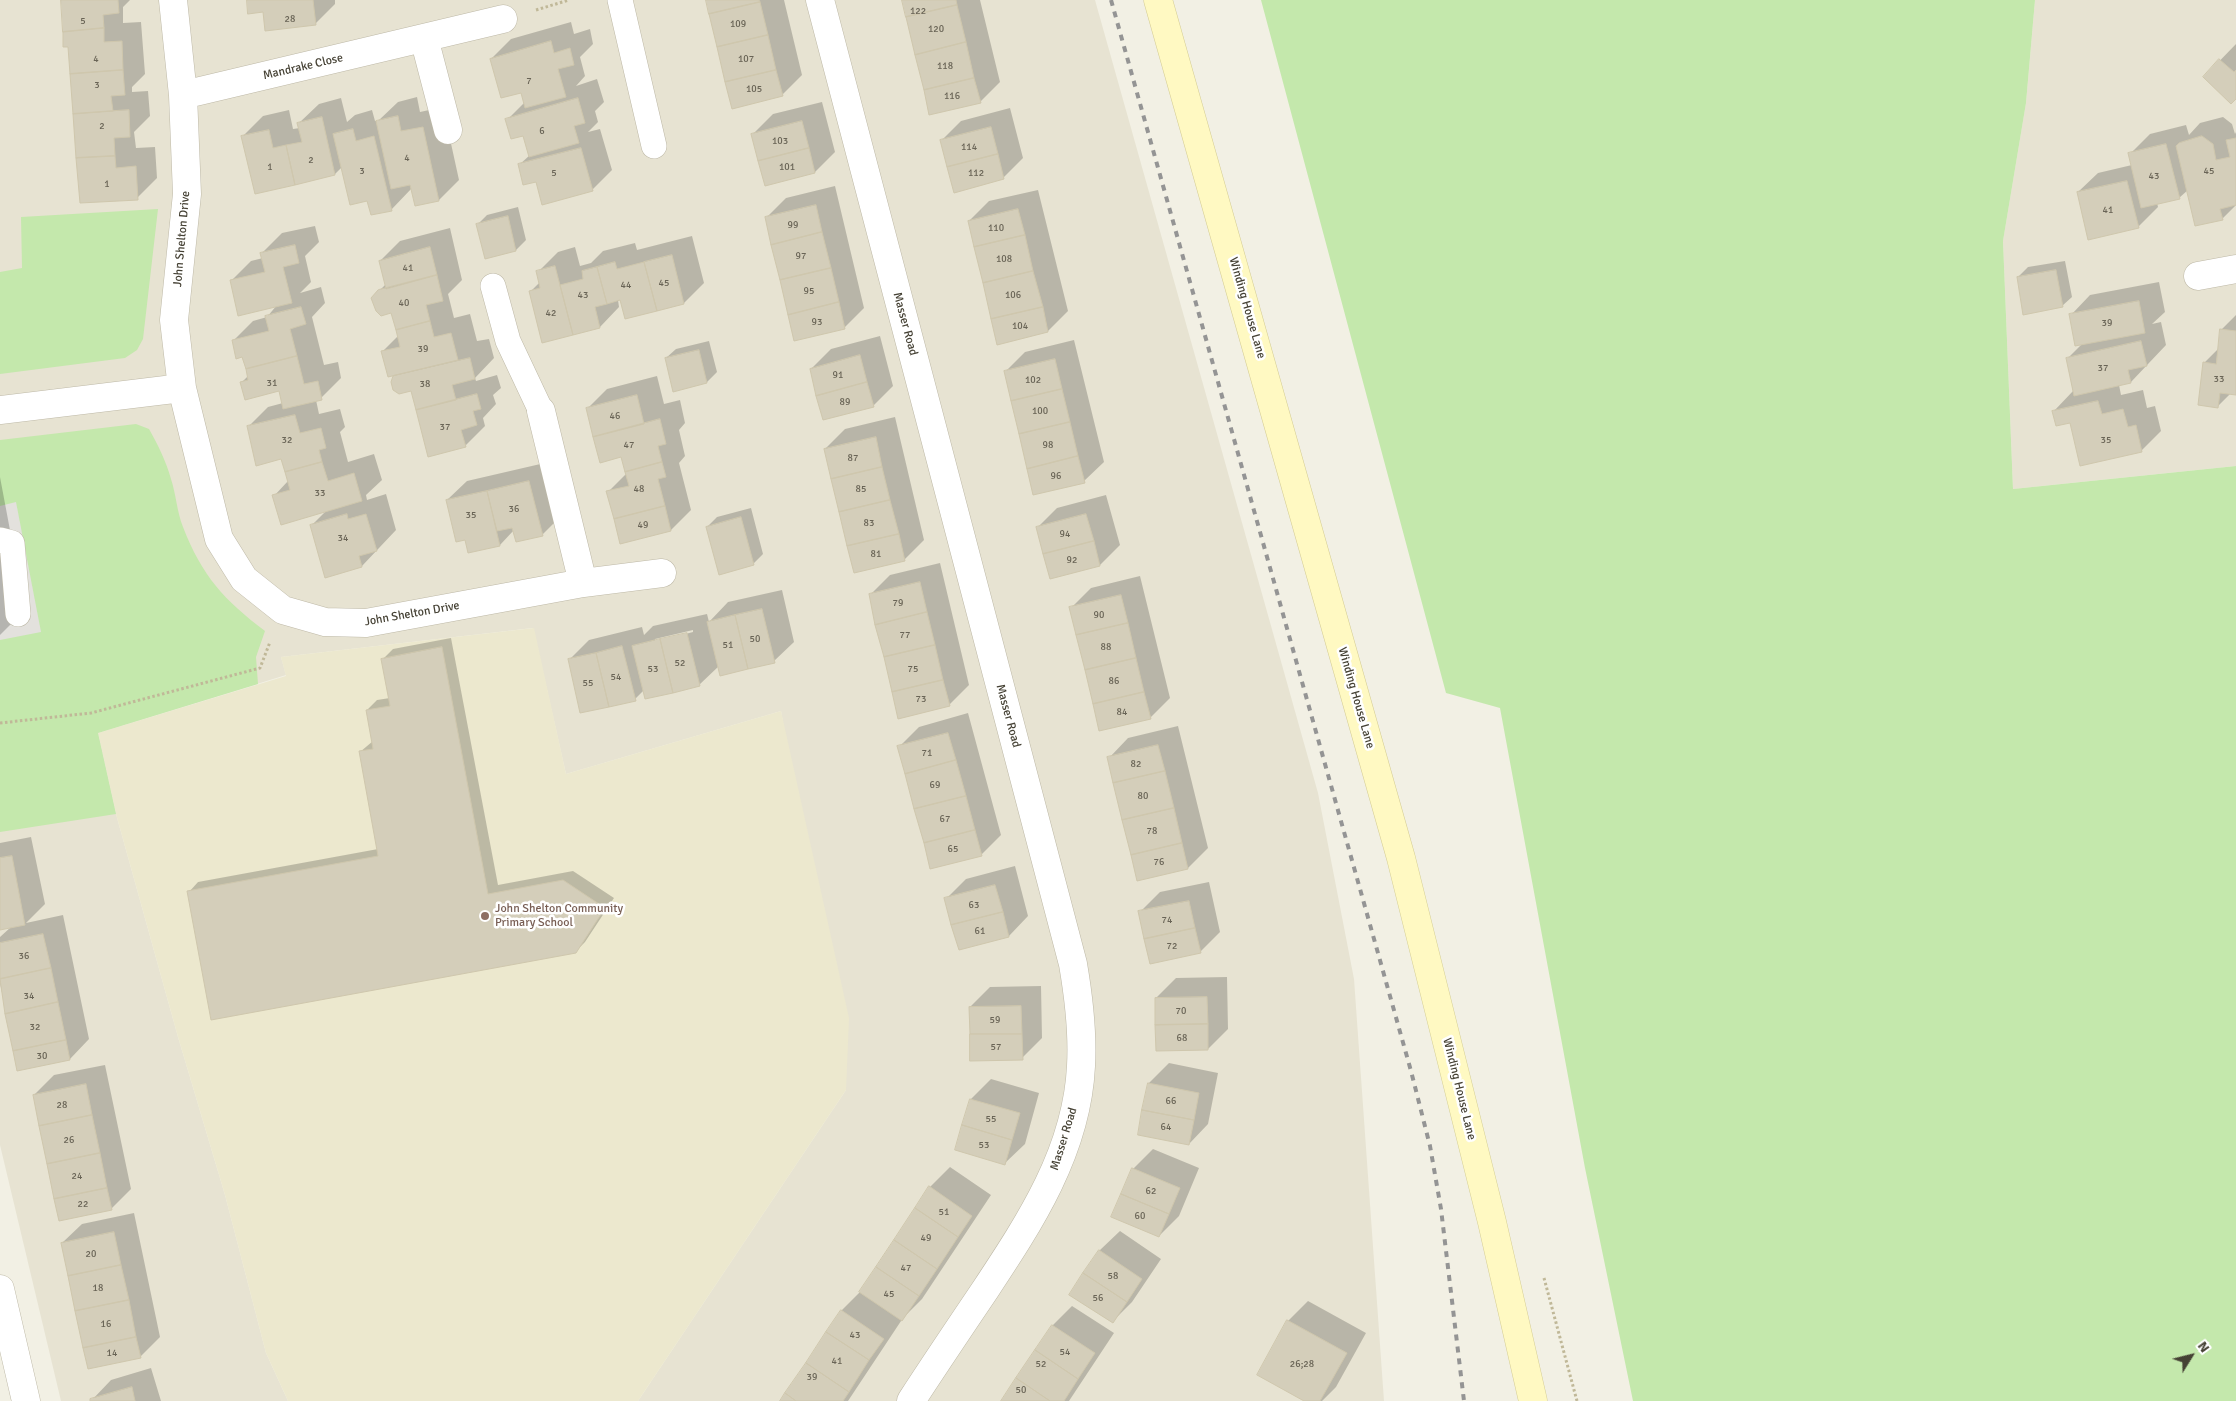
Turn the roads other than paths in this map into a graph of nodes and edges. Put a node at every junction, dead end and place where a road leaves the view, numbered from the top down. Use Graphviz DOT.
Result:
graph roads {
  1 [pos="173,0"];
  2 [pos="620,0"];
  3 [pos="820,0"];
  4 [pos="1158,0"];
  5 [pos="503,19"];
  6 [pos="424,38"];
  7 [pos="183,95"];
  8 [pos="448,130"];
  9 [pos="654,146"];
  10 [pos="2236,269"];
  11 [pos="2198,276"];
  12 [pos="494,286"];
  13 [pos="182,388"];
  14 [pos="0,410"];
  15 [pos="541,411"];
  16 [pos="0,540"];
  17 [pos="662,573"];
  18 [pos="583,583"];
  19 [pos="18,614"];
  20 [pos="0,1290"];
  21 [pos="26,1401"];
  22 [pos="911,1401"];
  23 [pos="1533,1401"];
  1 -- 7 [label="street, John Shelton Drive"];
  2 -- 9 [label="lane"];
  3 -- 22 [label="street, Masser Road"];
  4 -- 23 [label="street, Winding House Lane"];
  5 -- 6 [label="street, Mandrake Close"];
  6 -- 7 [label="street, Mandrake Close"];
  6 -- 8 [label="street"];
  7 -- 13 [label="street, John Shelton Drive"];
  10 -- 11 [label="street"];
  12 -- 15 [label="lane"];
  13 -- 14 [label="street"];
  13 -- 18 [label="street, John Shelton Drive"];
  15 -- 18 [label="street"];
  16 -- 19 [label="lane"];
  17 -- 18 [label="street, John Shelton Drive"];
  20 -- 21 [label="street"];
}
